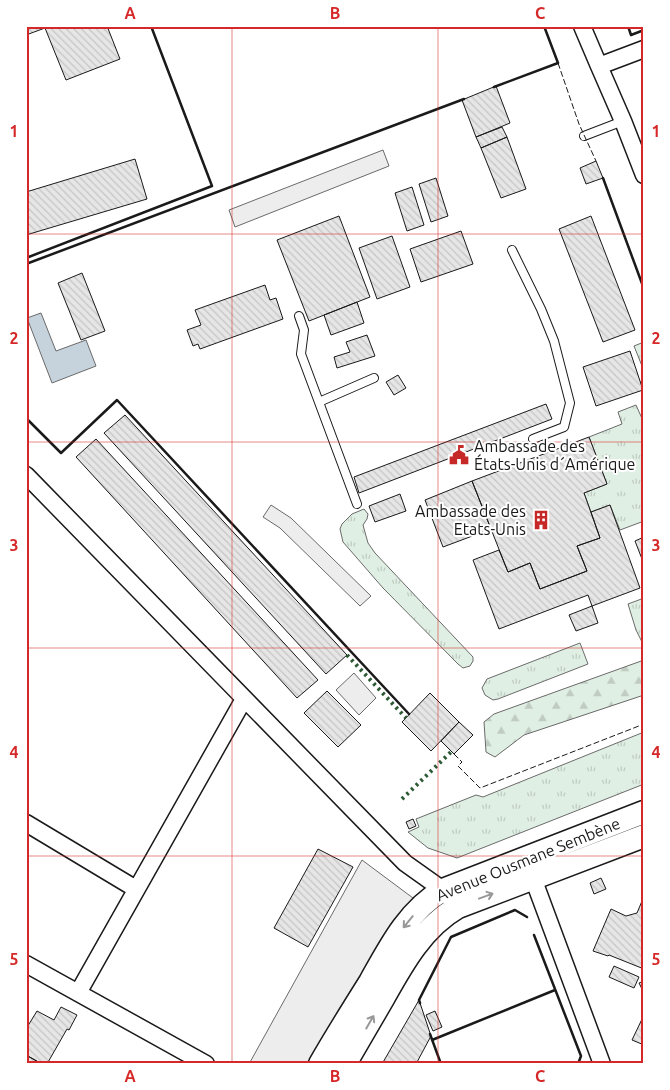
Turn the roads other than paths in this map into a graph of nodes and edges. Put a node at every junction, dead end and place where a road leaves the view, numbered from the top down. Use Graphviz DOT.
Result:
graph roads {
  1 [pos="582,26"];
  2 [pos="644,49"];
  3 [pos="599,66"];
  4 [pos="623,121"];
  5 [pos="584,136"];
  6 [pos="644,175"];
  7 [pos="512,250"];
  8 [pos="299,316"];
  9 [pos="374,378"];
  10 [pos="319,402"];
  11 [pos="533,439"];
  12 [pos="26,475"];
  13 [pos="357,504"];
  14 [pos="244,699"];
  15 [pos="644,812"];
  16 [pos="26,823"];
  17 [pos="644,836"];
  18 [pos="525,858"];
  19 [pos="534,879"];
  20 [pos="136,888"];
  21 [pos="443,890"];
  22 [pos="458,907"];
  23 [pos="26,964"];
  24 [pos="78,993"];
  25 [pos="206,1064"];
  26 [pos="320,1064"];
  27 [pos="346,1064"];
  28 [pos="602,1064"];
  1 -- 3 [label="street"];
  2 -- 3 [label="street"];
  3 -- 4 [label="street"];
  4 -- 5 [label="lane"];
  4 -- 6 [label="street"];
  7 -- 11 [label="lane"];
  8 -- 10 [label="lane"];
  9 -- 10 [label="lane"];
  10 -- 13 [label="lane"];
  12 -- 14 [label="street"];
  14 -- 20 [label="street"];
  14 -- 21 [label="street"];
  15 -- 18 [label="main road, Avenue Ousmane Sembène"];
  16 -- 20 [label="street"];
  17 -- 19 [label="main road, Avenue Ousmane Sembène"];
  18 -- 19 [label="street"];
  18 -- 21 [label="main road, Avenue Ousmane Sembène"];
  22 -- 19 [label="main road, Avenue Ousmane Sembène, one-way"];
  19 -- 28 [label="street"];
  20 -- 24 [label="street"];
  21 -- 22 [label="street"];
  21 -- 26 [label="main road, Avenue Ousmane Sembène, one-way"];
  27 -- 22 [label="main road, Avenue Ousmane Sembène, one-way"];
  23 -- 24 [label="street"];
  24 -- 25 [label="street"];
}
